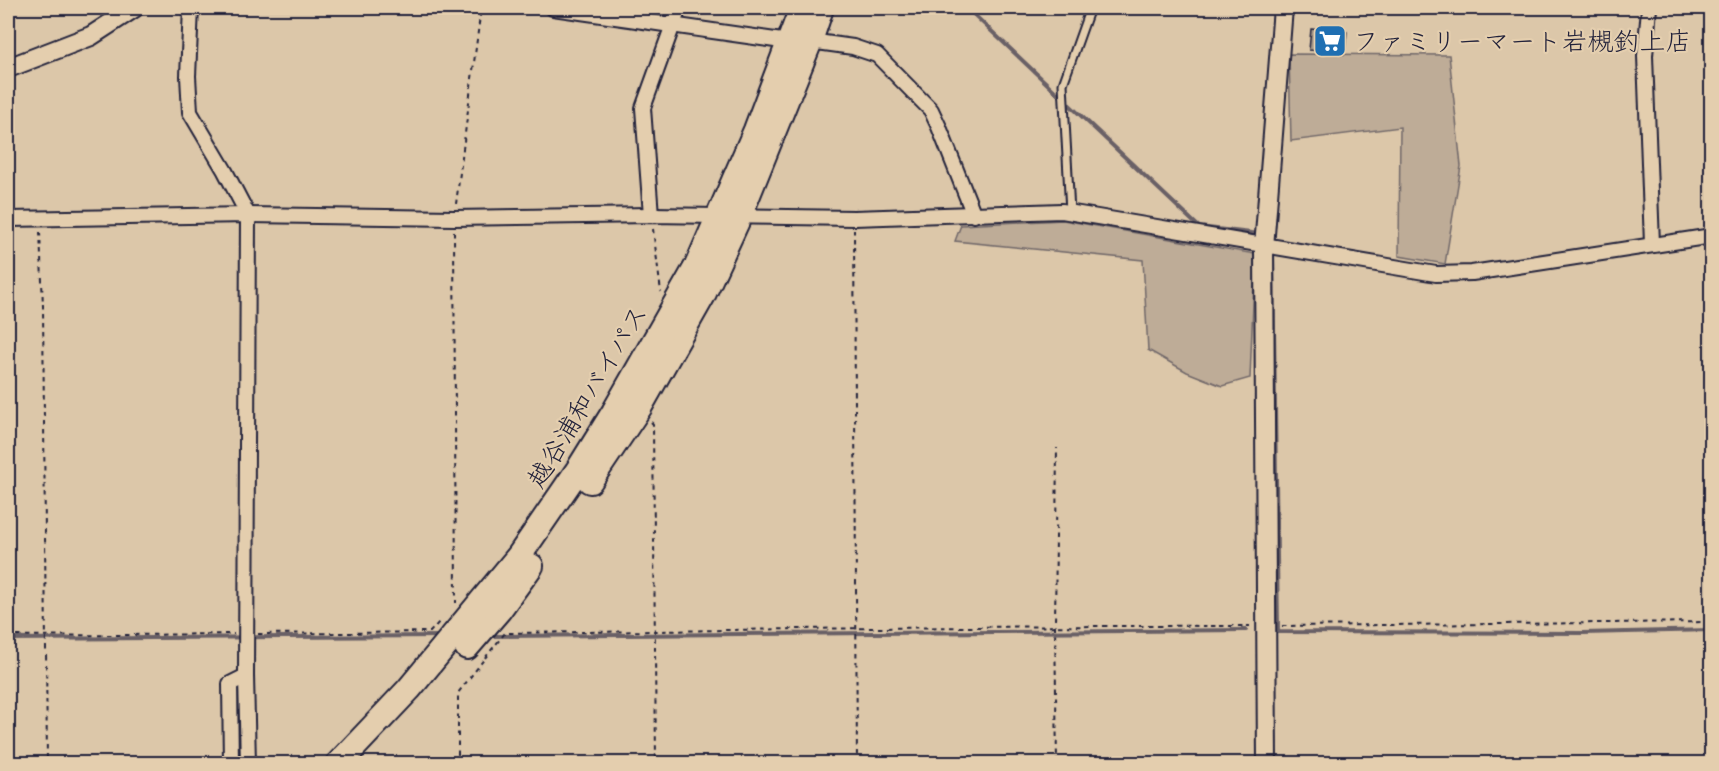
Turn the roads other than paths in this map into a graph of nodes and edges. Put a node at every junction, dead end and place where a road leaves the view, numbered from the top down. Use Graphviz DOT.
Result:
graph roads {
  1 [pos="134,8"];
  2 [pos="191,8"];
  3 [pos="553,8"];
  4 [pos="679,8"];
  5 [pos="802,8"];
  6 [pos="821,8"];
  7 [pos="1090,8"];
  8 [pos="1283,8"];
  9 [pos="1649,8"];
  10 [pos="675,24"];
  11 [pos="800,42"];
  12 [pos="8,68"];
  13 [pos="1070,212"];
  14 [pos="248,215"];
  15 [pos="651,215"];
  16 [pos="974,215"];
  17 [pos="728,217"];
  18 [pos="8,219"];
  19 [pos="1712,236"];
  20 [pos="1652,244"];
  21 [pos="1264,247"];
  22 [pos="246,676"];
  23 [pos="231,764"];
  24 [pos="248,764"];
  25 [pos="338,764"];
  26 [pos="360,764"];
  27 [pos="1268,764"];
  1 -- 12 [label="street"];
  2 -- 14 [label="street"];
  3 -- 10 [label="street"];
  4 -- 10 [label="street"];
  5 -- 11 [label="highway, 越谷浦和バイパス"];
  6 -- 11 [label="highway, 越谷浦和バイパス"];
  7 -- 13 [label="lane"];
  8 -- 21 [label="street"];
  9 -- 20 [label="street"];
  10 -- 11 [label="street"];
  10 -- 15 [label="street"];
  11 -- 16 [label="street"];
  11 -- 17 [label="highway, 越谷浦和バイパス"];
  13 -- 16 [label="street"];
  13 -- 21 [label="street"];
  14 -- 15 [label="street"];
  14 -- 18 [label="street"];
  14 -- 22 [label="street"];
  15 -- 17 [label="street"];
  16 -- 17 [label="street"];
  17 -- 25 [label="highway, 越谷浦和バイパス"];
  17 -- 26 [label="highway, 越谷浦和バイパス"];
  19 -- 20 [label="street"];
  20 -- 21 [label="street"];
  21 -- 27 [label="street"];
  22 -- 23 [label="street"];
  22 -- 24 [label="street"];
}
